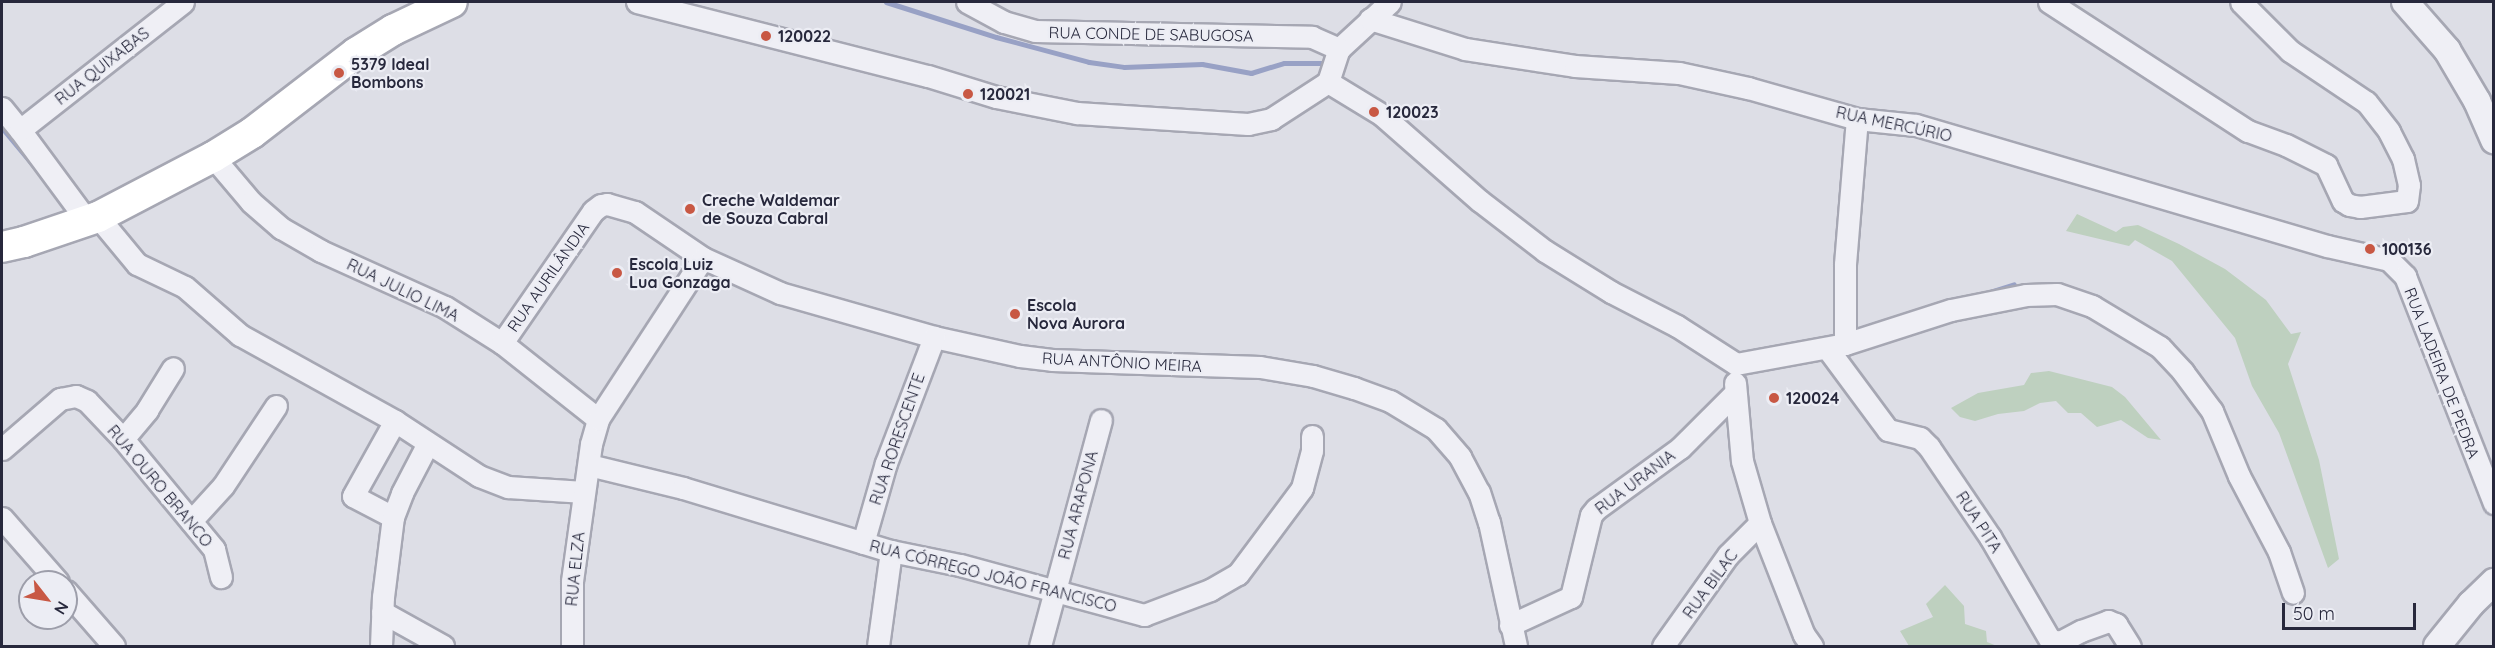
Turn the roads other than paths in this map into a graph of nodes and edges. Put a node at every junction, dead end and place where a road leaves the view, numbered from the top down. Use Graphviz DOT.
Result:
graph roads {
  1 [pos="183,2"];
  2 [pos="637,2"];
  3 [pos="967,2"];
  4 [pos="1390,2"];
  5 [pos="2049,2"];
  6 [pos="2241,2"];
  7 [pos="2405,2"];
  8 [pos="440,7"];
  9 [pos="1370,19"];
  10 [pos="1339,49"];
  11 [pos="1328,82"];
  12 [pos="2,108"];
  13 [pos="1857,119"];
  14 [pos="20,129"];
  15 [pos="2493,140"];
  16 [pos="213,157"];
  17 [pos="593,211"];
  18 [pos="93,220"];
  19 [pos="2,247"];
  20 [pos="703,258"];
  21 [pos="2405,276"];
  22 [pos="934,337"];
  23 [pos="502,343"];
  24 [pos="1836,346"];
  25 [pos="1736,364"];
  26 [pos="173,368"];
  27 [pos="1735,393"];
  28 [pos="276,406"];
  29 [pos="598,419"];
  30 [pos="1101,420"];
  31 [pos="395,421"];
  32 [pos="1312,436"];
  33 [pos="123,439"];
  34 [pos="428,443"];
  35 [pos="2,449"];
  36 [pos="589,465"];
  37 [pos="584,492"];
  38 [pos="2493,503"];
  39 [pos="393,517"];
  40 [pos="2,518"];
  41 [pos="191,521"];
  42 [pos="1760,523"];
  43 [pos="863,543"];
  44 [pos="891,551"];
  45 [pos="48,570"];
  46 [pos="221,577"];
  47 [pos="2493,582"];
  48 [pos="1056,590"];
  49 [pos="2293,592"];
  50 [pos="78,605"];
  51 [pos="382,612"];
  52 [pos="1510,625"];
  53 [pos="1803,643"];
  54 [pos="114,646"];
  55 [pos="381,646"];
  56 [pos="443,646"];
  57 [pos="572,646"];
  58 [pos="878,646"];
  59 [pos="1040,646"];
  60 [pos="1516,646"];
  61 [pos="1663,646"];
  62 [pos="2130,646"];
  63 [pos="2437,646"];
  1 -- 14 [label="street, RUA QUIXABAS"];
  2 -- 11 [label="street"];
  3 -- 10 [label="street, RUA CONDE DE SABUGOSA"];
  4 -- 9 [label="street"];
  5 -- 6 [label="street"];
  7 -- 15 [label="street"];
  8 -- 16 [label="main road"];
  9 -- 10 [label="street"];
  9 -- 13 [label="street, RUA MERCÚRIO"];
  10 -- 11 [label="street"];
  11 -- 25 [label="street"];
  12 -- 14 [label="street"];
  13 -- 21 [label="street, RUA MERCÚRIO"];
  13 -- 24 [label="street"];
  14 -- 18 [label="street"];
  16 -- 18 [label="main road"];
  16 -- 23 [label="street, RUA JULIO LIMA"];
  17 -- 20 [label="street, RUA ANTÔNIO MEIRA"];
  17 -- 23 [label="street, RUA AURILÂNDIA"];
  18 -- 19 [label="main road"];
  18 -- 31 [label="street"];
  20 -- 22 [label="street, RUA ANTÔNIO MEIRA"];
  20 -- 29 [label="street"];
  21 -- 38 [label="street, RUA LADEIRA DE PEDRA"];
  22 -- 43 [label="street, RUA RORESCENTE"];
  22 -- 52 [label="street, RUA ANTÔNIO MEIRA"];
  23 -- 29 [label="street, RUA JULIO LIMA"];
  24 -- 25 [label="street"];
  24 -- 49 [label="street"];
  24 -- 62 [label="street, RUA PITA"];
  25 -- 27 [label="street"];
  26 -- 33 [label="street"];
  27 -- 42 [label="street"];
  27 -- 52 [label="street, RUA URANIA"];
  28 -- 41 [label="street"];
  29 -- 36 [label="street, RUA ELZA"];
  30 -- 48 [label="street, RUA ARAPONA"];
  31 -- 34 [label="street"];
  31 -- 39 [label="street"];
  32 -- 48 [label="street, RUA CÓRREGO JOÃO FRANCISCO"];
  33 -- 35 [label="street, RUA OURO BRANCO"];
  33 -- 41 [label="street, RUA OURO BRANCO"];
  34 -- 37 [label="street"];
  34 -- 39 [label="street"];
  36 -- 37 [label="street, RUA ELZA"];
  36 -- 43 [label="street, RUA CÓRREGO JOÃO FRANCISCO"];
  37 -- 57 [label="street, RUA ELZA"];
  39 -- 51 [label="street"];
  40 -- 45 [label="street"];
  41 -- 46 [label="street, RUA OURO BRANCO"];
  42 -- 53 [label="street"];
  42 -- 61 [label="street, RUA BILAC"];
  43 -- 44 [label="street, RUA CÓRREGO JOÃO FRANCISCO"];
  44 -- 48 [label="street, RUA CÓRREGO JOÃO FRANCISCO"];
  44 -- 58 [label="street"];
  47 -- 63 [label="street"];
  48 -- 59 [label="street, RUA ARAPONA"];
  50 -- 54 [label="street"];
  51 -- 55 [label="street"];
  51 -- 56 [label="street"];
  52 -- 60 [label="street, RUA ANTÔNIO MEIRA"];
}
